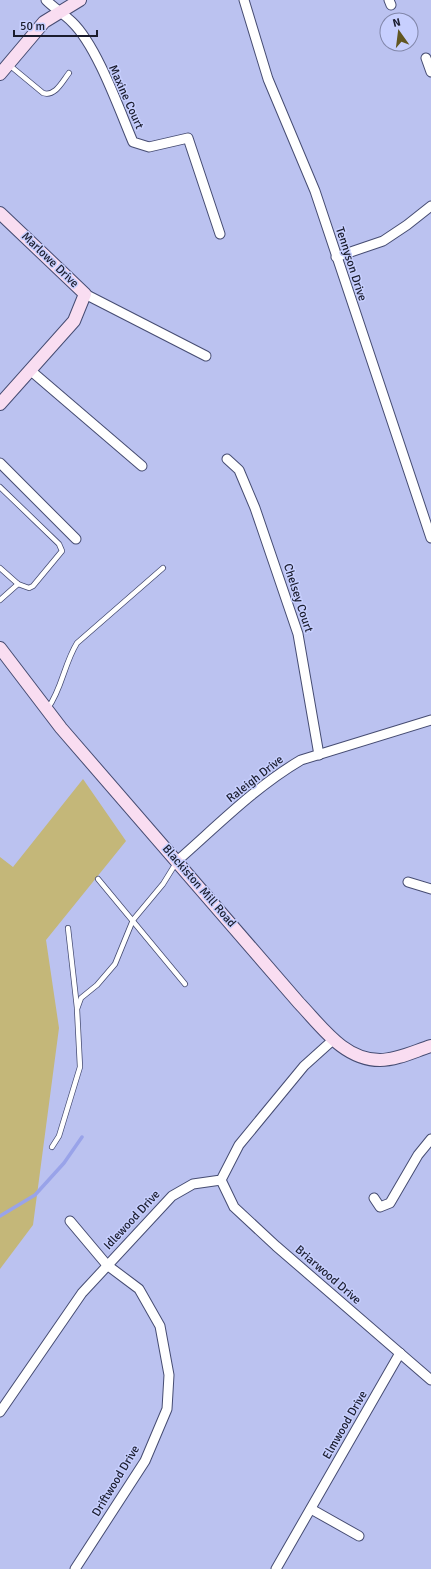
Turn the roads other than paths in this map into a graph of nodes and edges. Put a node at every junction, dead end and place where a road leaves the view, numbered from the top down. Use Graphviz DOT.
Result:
graph roads {
  1 [pos="46,0"];
  2 [pos="80,0"];
  3 [pos="244,0"];
  4 [pos="60,13"];
  5 [pos="426,58"];
  6 [pos="8,64"];
  7 [pos="431,72"];
  8 [pos="69,73"];
  9 [pos="0,74"];
  10 [pos="431,206"];
  11 [pos="0,213"];
  12 [pos="220,234"];
  13 [pos="336,257"];
  14 [pos="86,294"];
  15 [pos="206,356"];
  16 [pos="30,370"];
  17 [pos="0,404"];
  18 [pos="227,459"];
  19 [pos="0,463"];
  20 [pos="142,466"];
  21 [pos="0,487"];
  22 [pos="431,538"];
  23 [pos="76,539"];
  24 [pos="0,568"];
  25 [pos="164,568"];
  26 [pos="18,584"];
  27 [pos="0,600"];
  28 [pos="0,648"];
  29 [pos="47,709"];
  30 [pos="431,720"];
  31 [pos="319,755"];
  32 [pos="177,861"];
  33 [pos="98,879"];
  34 [pos="408,882"];
  35 [pos="431,889"];
  36 [pos="133,920"];
  37 [pos="68,928"];
  38 [pos="185,984"];
  39 [pos="77,1009"];
  40 [pos="334,1040"];
  41 [pos="431,1046"];
  42 [pos="431,1139"];
  43 [pos="52,1147"];
  44 [pos="221,1180"];
  45 [pos="374,1198"];
  46 [pos="70,1221"];
  47 [pos="107,1265"];
  48 [pos="400,1354"];
  49 [pos="431,1380"];
  50 [pos="0,1412"];
  51 [pos="311,1509"];
  52 [pos="359,1536"];
  53 [pos="75,1569"];
  54 [pos="276,1569"];
  1 -- 4 [label="street"];
  2 -- 4 [label="main road"];
  3 -- 13 [label="street, Tennyson Drive"];
  4 -- 6 [label="main road"];
  4 -- 12 [label="street, Maxine Court"];
  5 -- 7 [label="street"];
  6 -- 8 [label="lane"];
  6 -- 9 [label="main road"];
  10 -- 13 [label="street"];
  11 -- 14 [label="main road, Marlowe Drive"];
  13 -- 22 [label="street, Tennyson Drive"];
  14 -- 15 [label="street"];
  14 -- 16 [label="main road, Marlowe Drive"];
  16 -- 17 [label="main road, Marlowe Drive"];
  16 -- 20 [label="street"];
  18 -- 31 [label="street, Chelsey Court"];
  19 -- 23 [label="street"];
  21 -- 26 [label="lane"];
  24 -- 26 [label="lane"];
  25 -- 29 [label="lane"];
  26 -- 27 [label="lane"];
  28 -- 29 [label="main road, Blackiston Mill Road"];
  29 -- 32 [label="main road, Blackiston Mill Road"];
  30 -- 31 [label="street, Raleigh Drive"];
  31 -- 32 [label="street, Raleigh Drive"];
  32 -- 36 [label="lane"];
  32 -- 40 [label="main road, Blackiston Mill Road"];
  33 -- 36 [label="lane"];
  34 -- 35 [label="street"];
  36 -- 38 [label="lane"];
  36 -- 39 [label="lane"];
  37 -- 39 [label="lane"];
  39 -- 43 [label="lane"];
  40 -- 41 [label="main road, Blackiston Mill Road"];
  40 -- 44 [label="street"];
  42 -- 45 [label="street"];
  44 -- 47 [label="street, Idlewood Drive"];
  44 -- 48 [label="street, Briarwood Drive"];
  46 -- 47 [label="street, Driftwood Drive"];
  47 -- 50 [label="street, Idlewood Drive"];
  47 -- 53 [label="street, Driftwood Drive"];
  48 -- 49 [label="street, Briarwood Drive"];
  48 -- 51 [label="street, Elmwood Drive"];
  51 -- 52 [label="street"];
  51 -- 54 [label="street, Elmwood Drive"];
}
